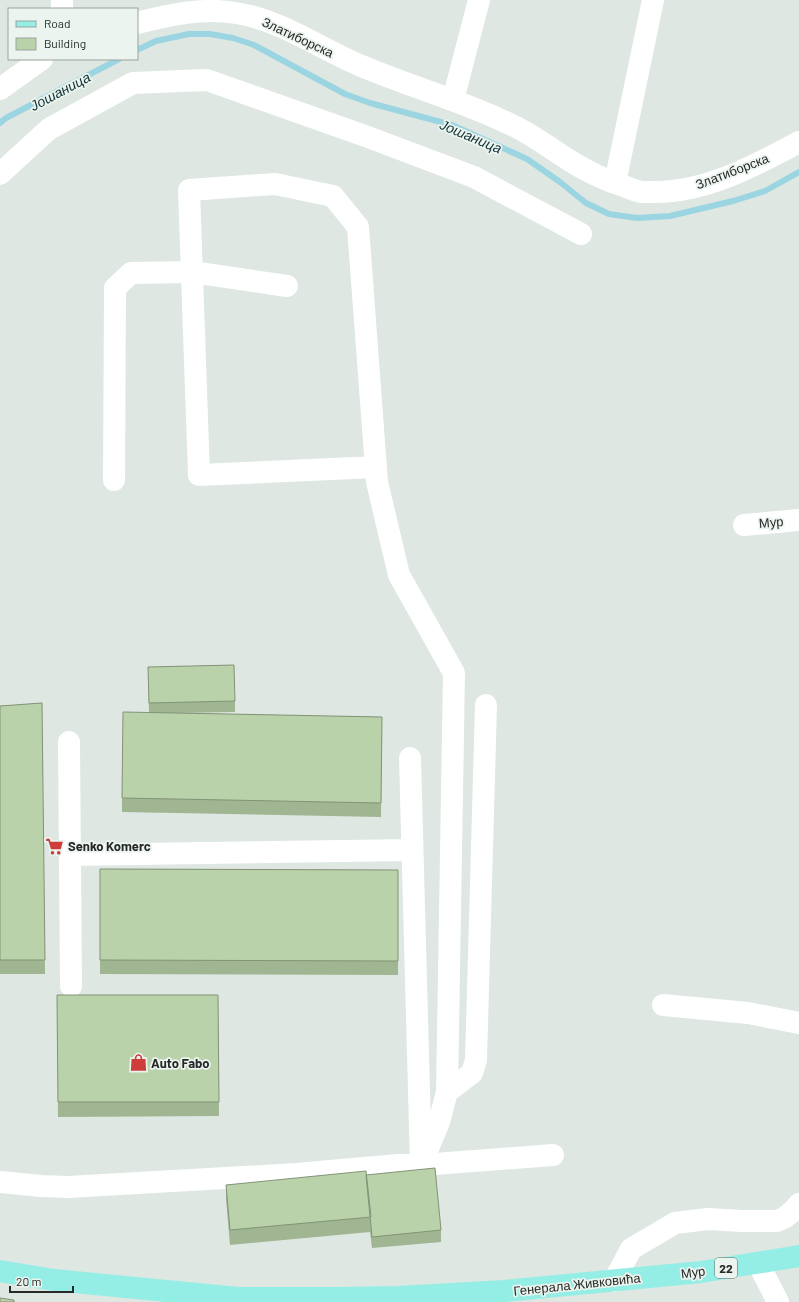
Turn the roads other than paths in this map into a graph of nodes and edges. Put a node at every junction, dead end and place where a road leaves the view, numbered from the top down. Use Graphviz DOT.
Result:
graph roads {
  1 [pos="479,0"];
  2 [pos="653,0"];
  3 [pos="138,23"];
  4 [pos="41,60"];
  5 [pos="0,90"];
  6 [pos="453,100"];
  7 [pos="799,142"];
  8 [pos="0,174"];
  9 [pos="615,183"];
  10 [pos="581,234"];
  11 [pos="192,272"];
  12 [pos="287,286"];
  13 [pos="376,467"];
  14 [pos="114,480"];
  15 [pos="799,520"];
  16 [pos="744,525"];
  17 [pos="486,705"];
  18 [pos="69,742"];
  19 [pos="410,758"];
  20 [pos="412,850"];
  21 [pos="70,855"];
  22 [pos="71,986"];
  23 [pos="663,1006"];
  24 [pos="799,1023"];
  25 [pos="446,1092"];
  26 [pos="553,1155"];
  27 [pos="421,1165"];
  28 [pos="0,1182"];
  29 [pos="799,1204"];
  30 [pos="799,1256"];
  31 [pos="758,1263"];
  32 [pos="0,1271"];
  33 [pos="652,1277"];
  34 [pos="614,1281"];
  35 [pos="239,1300"];
  36 [pos="778,1302"];
  1 -- 6 [label="street"];
  2 -- 9 [label="street"];
  3 -- 6 [label="street, Златиборска"];
  4 -- 5 [label="street"];
  6 -- 9 [label="street, Златиборска"];
  7 -- 9 [label="street, Златиборска"];
  8 -- 10 [label="street"];
  11 -- 12 [label="street"];
  11 -- 13 [label="street"];
  11 -- 13 [label="street"];
  11 -- 14 [label="street"];
  13 -- 25 [label="street"];
  15 -- 16 [label="street, Мур"];
  17 -- 25 [label="street"];
  18 -- 21 [label="street"];
  19 -- 20 [label="street"];
  20 -- 21 [label="street"];
  20 -- 27 [label="street"];
  21 -- 22 [label="street"];
  23 -- 24 [label="street"];
  25 -- 27 [label="street"];
  26 -- 27 [label="street"];
  27 -- 28 [label="street"];
  29 -- 34 [label="street"];
  30 -- 31 [label="main road, Мур / 22"];
  31 -- 33 [label="main road, Мур / 22"];
  31 -- 36 [label="street"];
  32 -- 35 [label="main road, Генерала Живковића / 22"];
  33 -- 34 [label="main road, Генерала Живковића / 22"];
  34 -- 35 [label="main road, Генерала Живковића / 22"];
}
